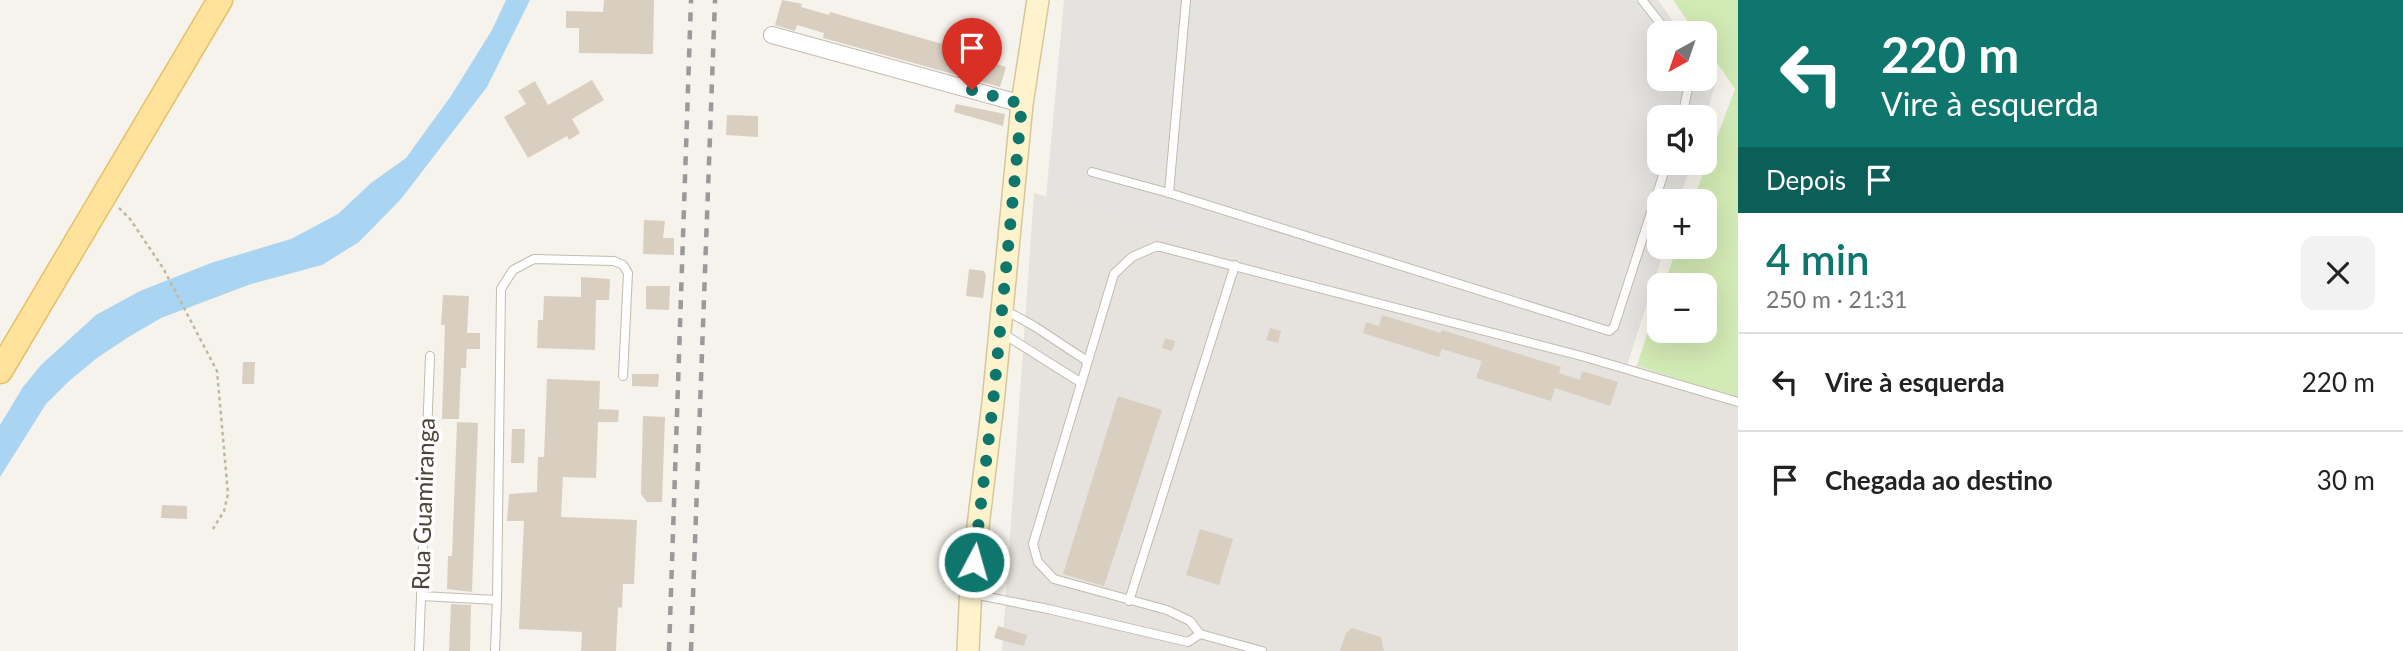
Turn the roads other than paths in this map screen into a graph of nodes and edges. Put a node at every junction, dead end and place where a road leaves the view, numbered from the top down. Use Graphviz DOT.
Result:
graph roads {
  1 [pos="201,0"];
  2 [pos="220,0"];
  3 [pos="1038,0"];
  4 [pos="1186,0"];
  5 [pos="1642,0"];
  6 [pos="1659,21"];
  7 [pos="772,35"];
  8 [pos="1022,104"];
  9 [pos="1092,172"];
  10 [pos="1663,175"];
  11 [pos="1169,193"];
  12 [pos="1235,265"];
  13 [pos="1002,309"];
  14 [pos="999,331"];
  15 [pos="0,341"];
  16 [pos="430,356"];
  17 [pos="1087,361"];
  18 [pos="0,371"];
  19 [pos="623,376"];
  20 [pos="1080,382"];
  21 [pos="1738,402"];
  22 [pos="970,594"];
  23 [pos="421,596"];
  24 [pos="497,600"];
  25 [pos="1129,601"];
  26 [pos="1200,634"];
  27 [pos="419,651"];
  28 [pos="495,651"];
  29 [pos="968,651"];
  30 [pos="1262,651"];
  1 -- 15 [label="main road"];
  2 -- 18 [label="main road"];
  3 -- 8 [label="main road"];
  4 -- 11 [label="lane"];
  5 -- 6 [label="lane"];
  7 -- 8 [label="street"];
  8 -- 13 [label="main road"];
  9 -- 11 [label="lane"];
  10 -- 11 [label="lane"];
  12 -- 17 [label="lane"];
  12 -- 21 [label="lane"];
  12 -- 25 [label="lane"];
  13 -- 14 [label="main road"];
  13 -- 17 [label="lane"];
  14 -- 20 [label="lane"];
  14 -- 22 [label="main road"];
  16 -- 23 [label="lane, Rua Guamiranga"];
  17 -- 20 [label="lane"];
  19 -- 24 [label="lane"];
  20 -- 25 [label="lane"];
  22 -- 26 [label="lane"];
  22 -- 29 [label="main road"];
  23 -- 24 [label="lane"];
  23 -- 27 [label="lane, Rua Guamiranga"];
  24 -- 28 [label="lane"];
  25 -- 26 [label="lane"];
  26 -- 30 [label="lane"];
}
